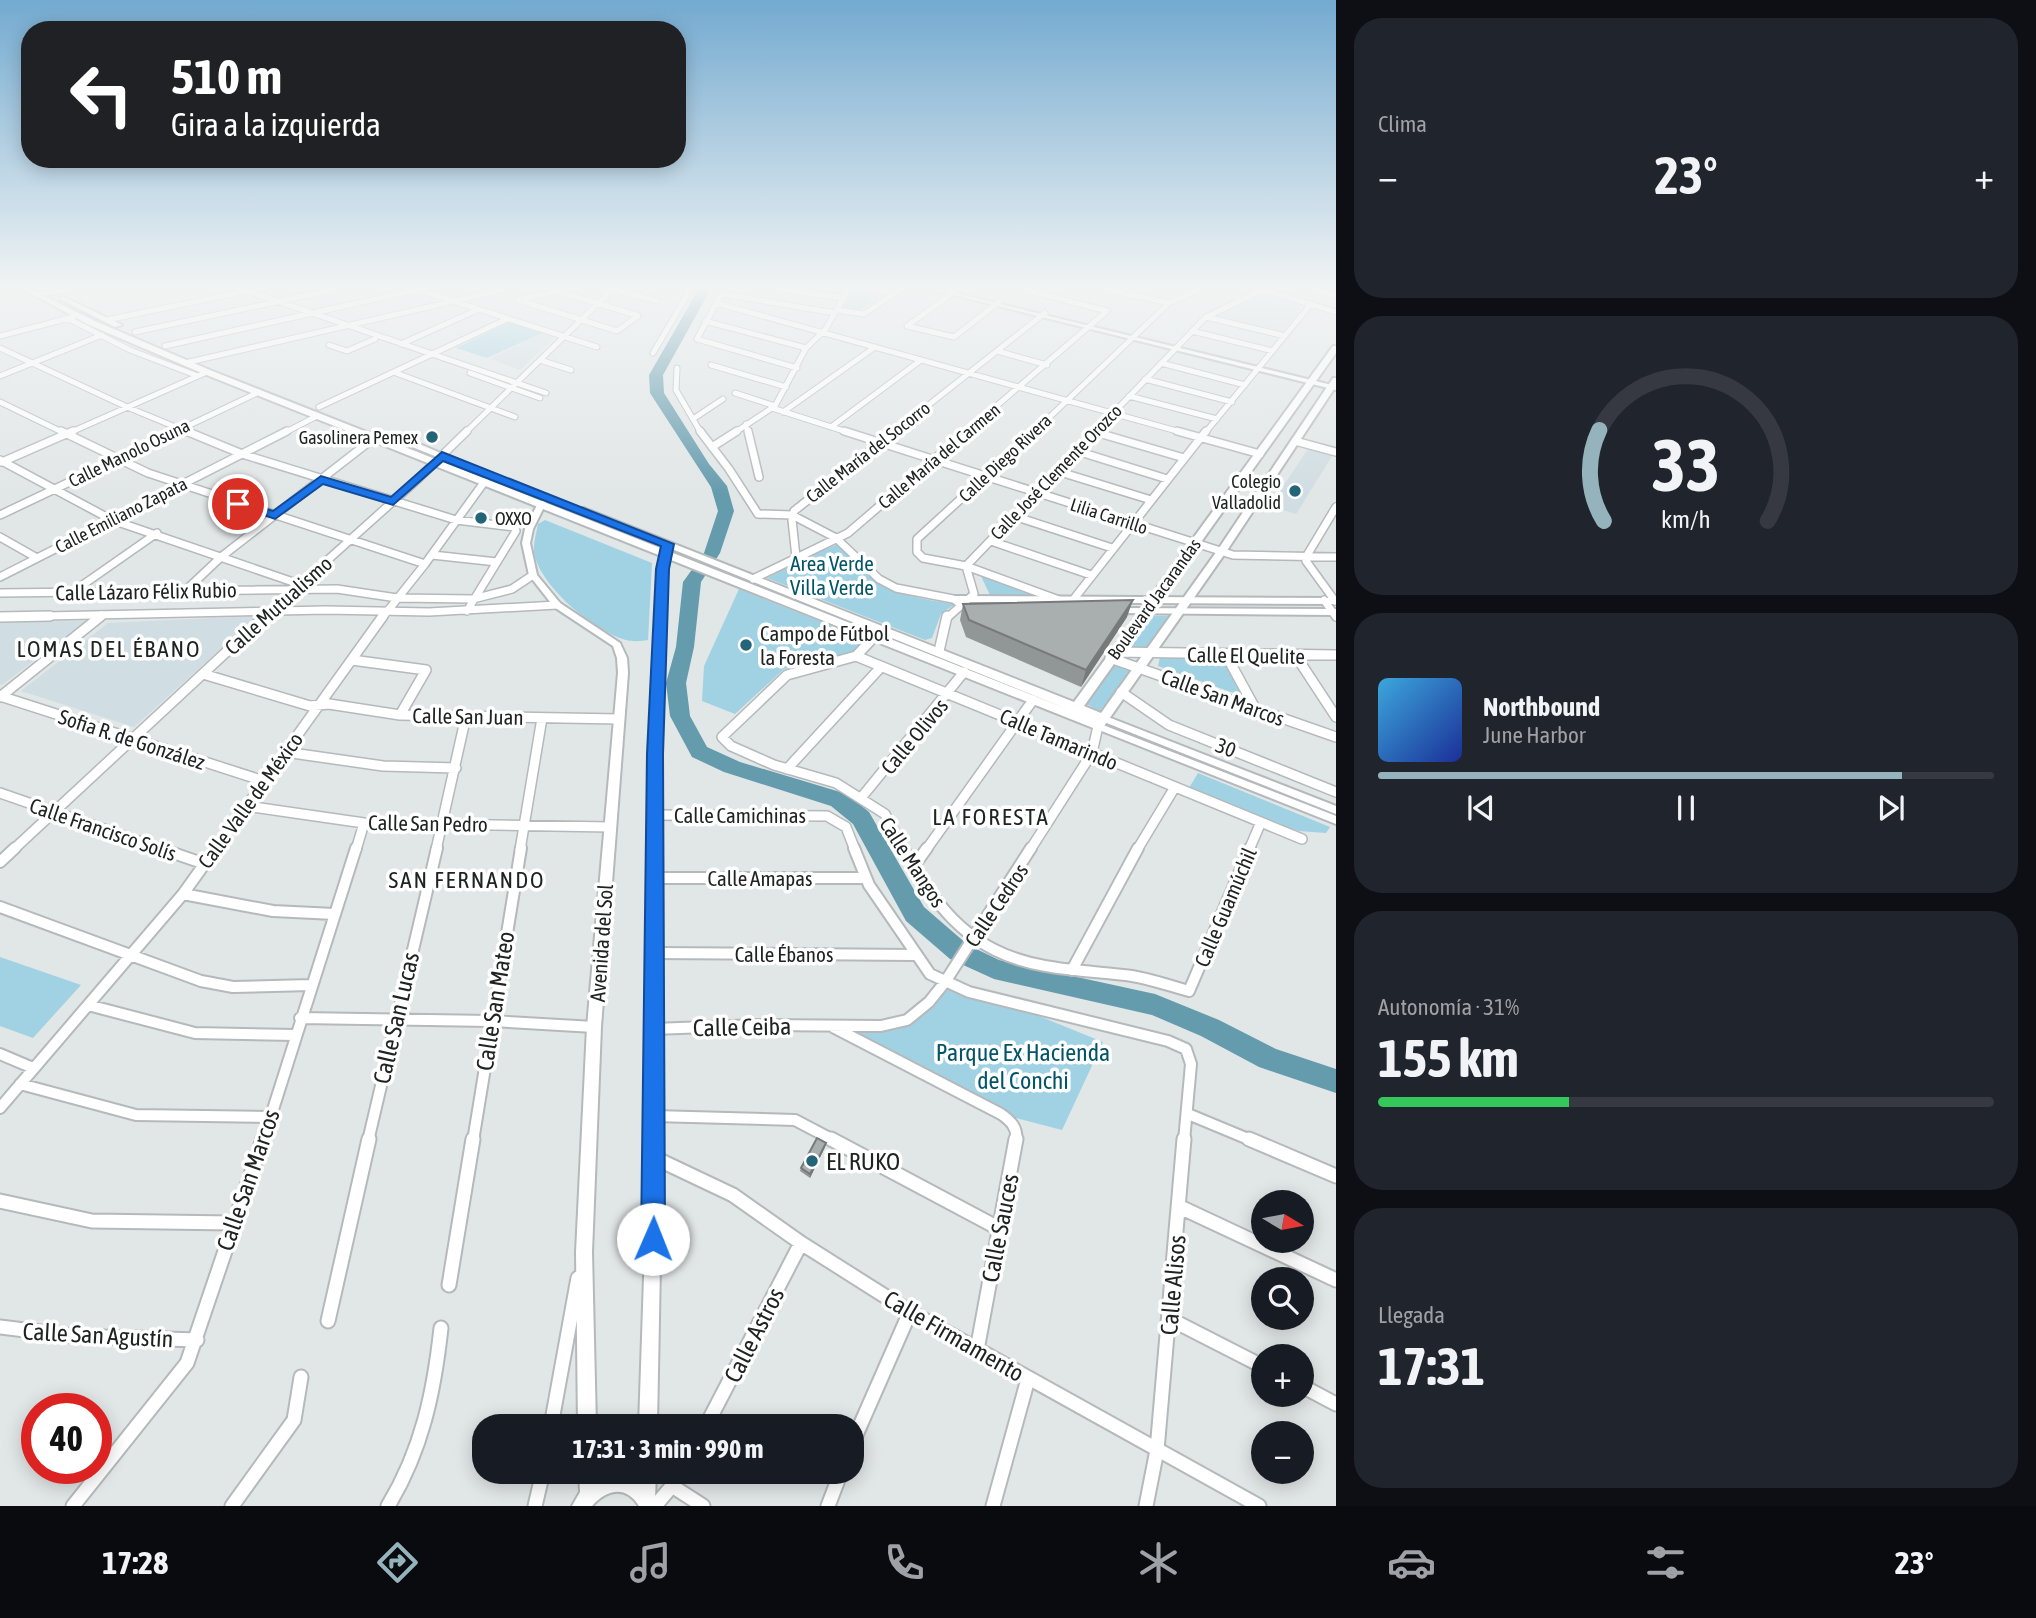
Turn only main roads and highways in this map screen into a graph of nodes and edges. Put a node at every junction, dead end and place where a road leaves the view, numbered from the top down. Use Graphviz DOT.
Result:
graph roads {
  1 [pos="168,355"];
  2 [pos="188,355"];
  3 [pos="1331,355"];
  4 [pos="1335,384"];
  5 [pos="318,411"];
  6 [pos="438,459"];
  7 [pos="666,549"];
  8 [pos="725,572"];
  9 [pos="1075,712"];
  1 -- 5 [label="main road"];
  2 -- 5 [label="main road"];
  3 -- 9 [label="main road, Boulevard Jacarandas"];
  4 -- 9 [label="main road, Boulevard Jacarandas"];
  5 -- 6 [label="main road"];
  5 -- 6 [label="main road"];
  6 -- 7 [label="main road"];
  6 -- 7 [label="main road"];
  7 -- 8 [label="main road"];
  8 -- 9 [label="main road"];
  8 -- 9 [label="main road"];
}
